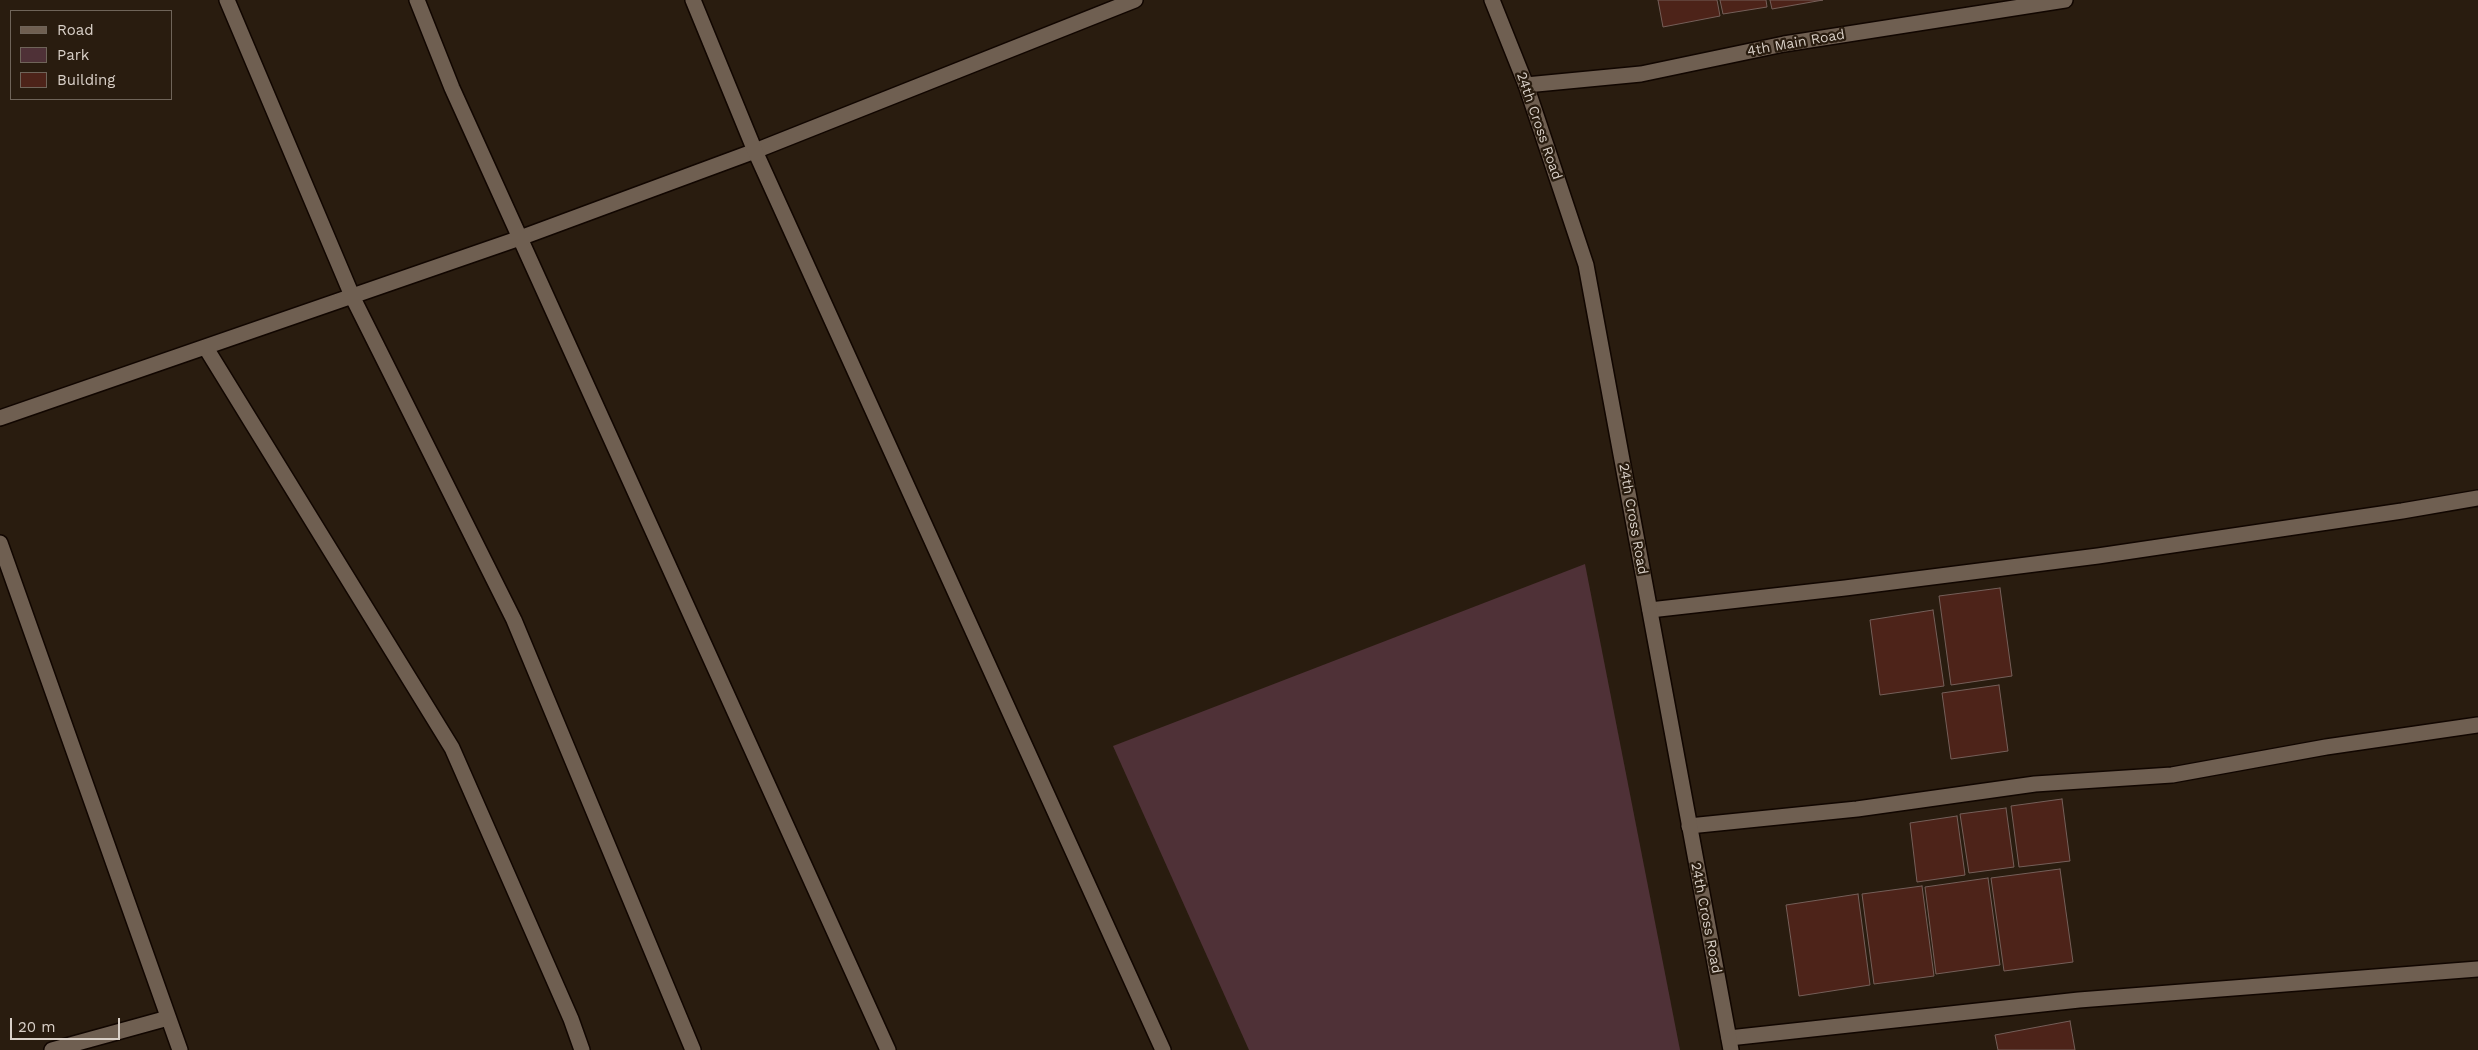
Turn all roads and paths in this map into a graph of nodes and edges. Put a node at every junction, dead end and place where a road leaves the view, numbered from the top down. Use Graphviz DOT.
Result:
graph roads {
  1 [pos="227,0"];
  2 [pos="417,0"];
  3 [pos="692,0"];
  4 [pos="1135,0"];
  5 [pos="1492,0"];
  6 [pos="2065,0"];
  7 [pos="1526,85"];
  8 [pos="755,151"];
  9 [pos="520,238"];
  10 [pos="353,298"];
  11 [pos="206,348"];
  12 [pos="0,418"];
  13 [pos="2478,498"];
  14 [pos="0,543"];
  15 [pos="1650,610"];
  16 [pos="2478,725"];
  17 [pos="1690,826"];
  18 [pos="2478,968"];
  19 [pos="168,1018"];
  20 [pos="1730,1044"];
  21 [pos="52,1050"];
  22 [pos="180,1050"];
  23 [pos="582,1050"];
  24 [pos="693,1050"];
  25 [pos="888,1050"];
  26 [pos="1163,1050"];
  1 -- 10 [label="street"];
  2 -- 9 [label="street"];
  3 -- 8 [label="street"];
  4 -- 8 [label="street"];
  5 -- 7 [label="street, 24th Cross Road"];
  6 -- 7 [label="street, 4th Main Road"];
  7 -- 15 [label="street, 24th Cross Road"];
  8 -- 9 [label="street"];
  8 -- 26 [label="street"];
  9 -- 10 [label="street"];
  9 -- 25 [label="street"];
  10 -- 11 [label="street"];
  10 -- 24 [label="street"];
  11 -- 12 [label="street"];
  11 -- 23 [label="street"];
  13 -- 15 [label="street"];
  14 -- 19 [label="street"];
  15 -- 17 [label="street, 24th Cross Road"];
  16 -- 17 [label="street"];
  17 -- 20 [label="street, 24th Cross Road"];
  18 -- 20 [label="street"];
  19 -- 21 [label="street"];
  19 -- 22 [label="street"];
}
